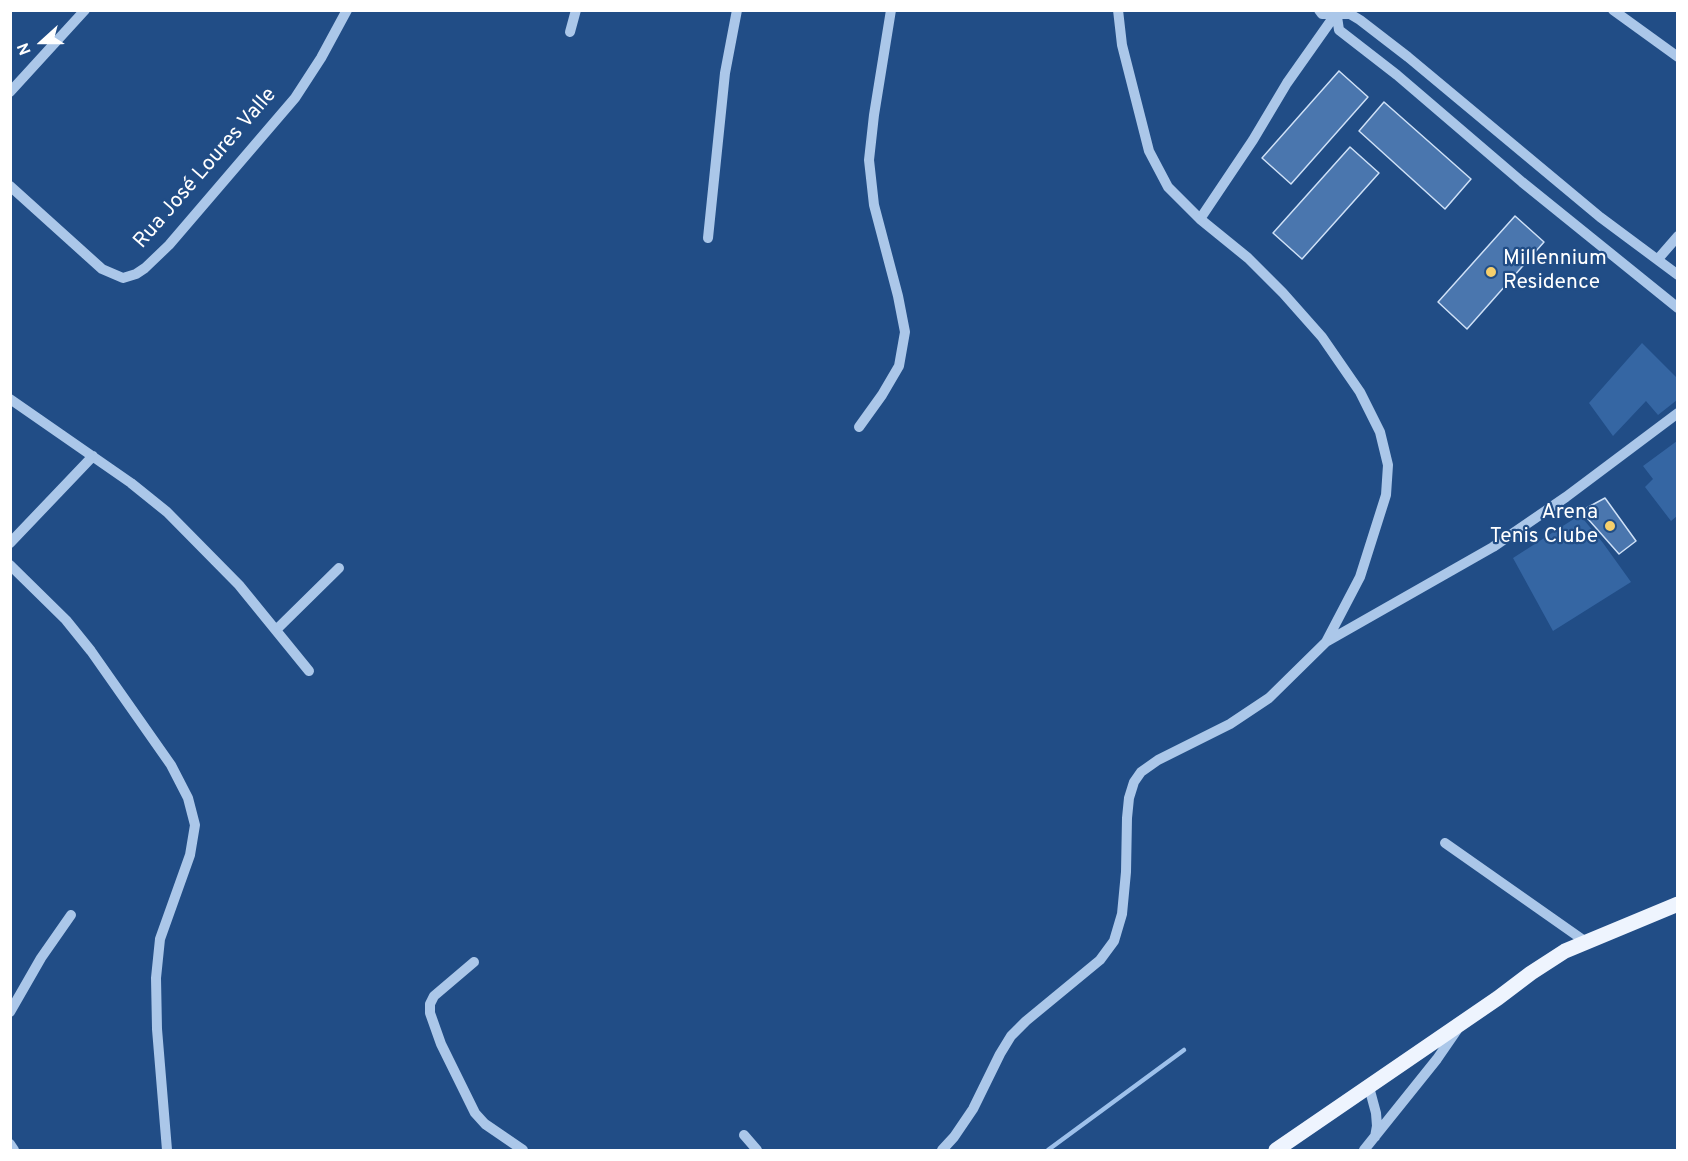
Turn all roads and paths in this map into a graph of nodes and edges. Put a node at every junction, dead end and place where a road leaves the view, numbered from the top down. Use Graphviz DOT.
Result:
graph roads {
  1 [pos="85,10"];
  2 [pos="347,10"];
  3 [pos="576,10"];
  4 [pos="737,10"];
  5 [pos="891,10"];
  6 [pos="1118,10"];
  7 [pos="1319,10"];
  8 [pos="1613,10"];
  9 [pos="1336,13"];
  10 [pos="570,32"];
  11 [pos="1677,57"];
  12 [pos="10,92"];
  13 [pos="10,186"];
  14 [pos="1200,219"];
  15 [pos="1677,236"];
  16 [pos="708,238"];
  17 [pos="1658,259"];
  18 [pos="1677,275"];
  19 [pos="1677,308"];
  20 [pos="10,399"];
  21 [pos="1677,413"];
  22 [pos="860,427"];
  23 [pos="93,456"];
  24 [pos="10,543"];
  25 [pos="10,565"];
  26 [pos="339,568"];
  27 [pos="277,629"];
  28 [pos="1326,642"];
  29 [pos="309,671"];
  30 [pos="1445,843"];
  31 [pos="1677,904"];
  32 [pos="71,915"];
  33 [pos="1586,942"];
  34 [pos="474,962"];
  35 [pos="10,1012"];
  36 [pos="1463,1021"];
  37 [pos="1369,1087"];
  38 [pos="744,1135"];
  39 [pos="1375,1137"];
  40 [pos="10,1144"];
  41 [pos="14,1150"];
  42 [pos="167,1150"];
  43 [pos="523,1150"];
  44 [pos="758,1150"];
  45 [pos="942,1150"];
  46 [pos="1276,1150"];
  47 [pos="1364,1150"];
  1 -- 12 [label="street"];
  2 -- 13 [label="street, Rua José Loures Valle"];
  3 -- 10 [label="street"];
  4 -- 16 [label="street"];
  5 -- 22 [label="street"];
  6 -- 14 [label="street"];
  7 -- 9 [label="street"];
  8 -- 11 [label="street"];
  9 -- 14 [label="street"];
  9 -- 17 [label="street"];
  9 -- 19 [label="street"];
  14 -- 28 [label="street"];
  15 -- 17 [label="street"];
  17 -- 18 [label="street"];
  20 -- 23 [label="street"];
  21 -- 28 [label="street"];
  23 -- 24 [label="street"];
  23 -- 27 [label="street"];
  25 -- 42 [label="street"];
  26 -- 27 [label="street"];
  27 -- 29 [label="street"];
  28 -- 45 [label="street"];
  30 -- 33 [label="street"];
  31 -- 33 [label="main road"];
  32 -- 35 [label="street"];
  33 -- 36 [label="main road"];
  34 -- 43 [label="street"];
  36 -- 37 [label="main road"];
  36 -- 39 [label="street"];
  37 -- 39 [label="street"];
  37 -- 46 [label="main road"];
  38 -- 44 [label="street"];
  39 -- 47 [label="street"];
  40 -- 41 [label="street"];
}
